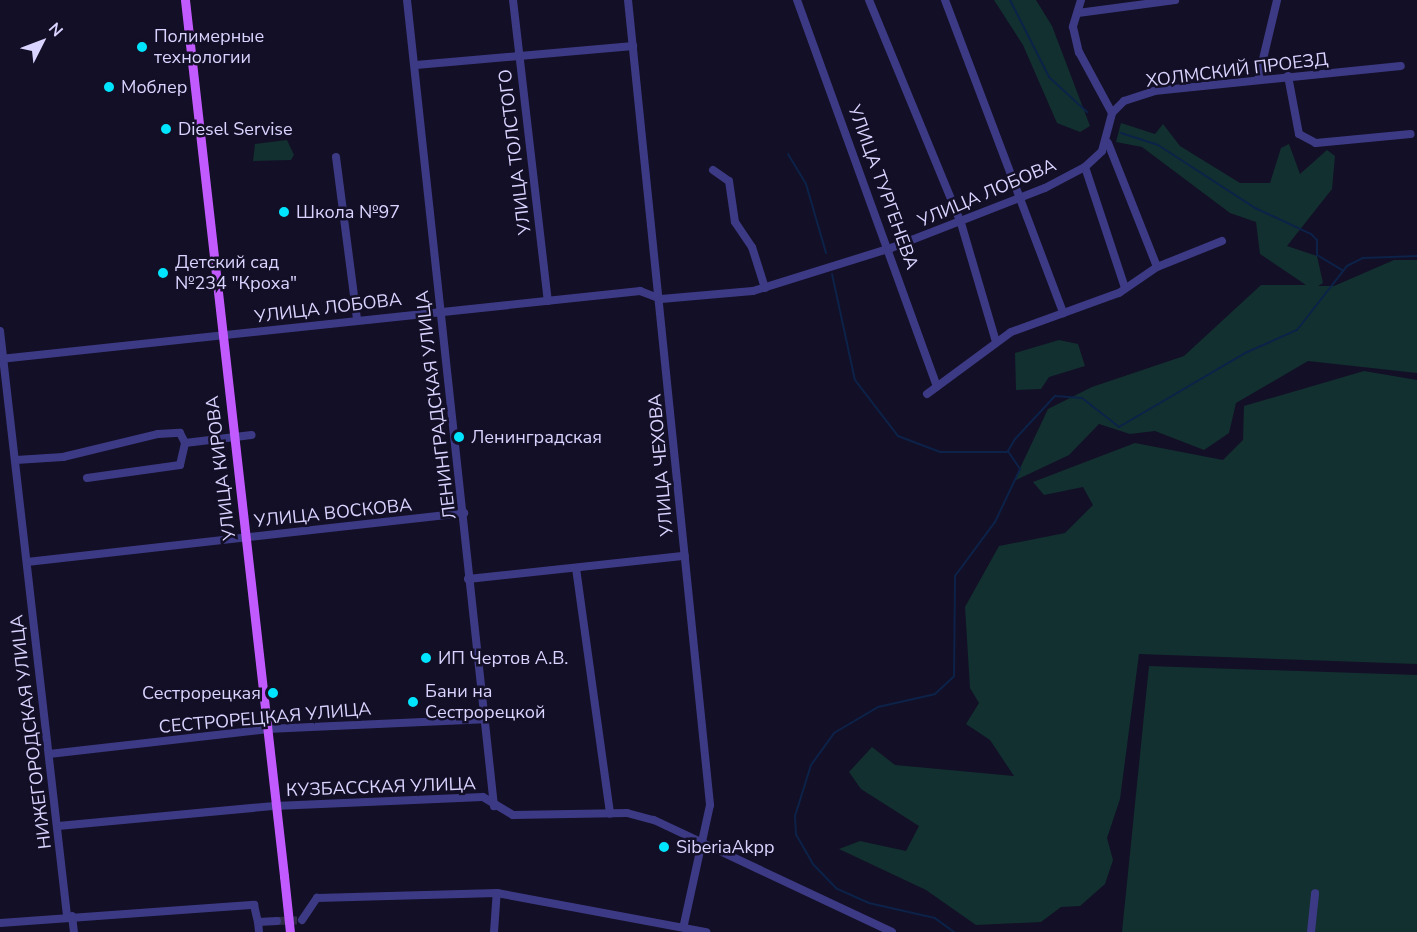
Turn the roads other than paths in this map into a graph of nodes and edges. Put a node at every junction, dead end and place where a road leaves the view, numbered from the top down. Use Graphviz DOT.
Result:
graph roads {
  1 [pos="185,0"];
  2 [pos="407,0"];
  3 [pos="513,0"];
  4 [pos="628,0"];
  5 [pos="797,0"];
  6 [pos="869,0"];
  7 [pos="945,0"];
  8 [pos="1081,0"];
  9 [pos="1176,0"];
  10 [pos="1277,0"];
  11 [pos="1078,13"];
  12 [pos="633,46"];
  13 [pos="519,56"];
  14 [pos="416,65"];
  15 [pos="1401,66"];
  16 [pos="1288,76"];
  17 [pos="1258,80"];
  18 [pos="1112,114"];
  19 [pos="1411,134"];
  20 [pos="1108,143"];
  21 [pos="336,157"];
  22 [pos="1085,167"];
  23 [pos="713,170"];
  24 [pos="1019,199"];
  25 [pos="961,223"];
  26 [pos="1222,241"];
  27 [pos="891,248"];
  28 [pos="1157,267"];
  29 [pos="765,288"];
  30 [pos="1125,288"];
  31 [pos="661,299"];
  32 [pos="548,301"];
  33 [pos="439,310"];
  34 [pos="1063,313"];
  35 [pos="357,319"];
  36 [pos="0,331"];
  37 [pos="222,336"];
  38 [pos="996,342"];
  39 [pos="3,359"];
  40 [pos="937,386"];
  41 [pos="927,394"];
  42 [pos="252,435"];
  43 [pos="234,437"];
  44 [pos="185,443"];
  45 [pos="16,460"];
  46 [pos="87,478"];
  47 [pos="464,513"];
  48 [pos="245,537"];
  49 [pos="684,556"];
  50 [pos="27,562"];
  51 [pos="576,568"];
  52 [pos="468,579"];
  53 [pos="484,719"];
  54 [pos="267,729"];
  55 [pos="49,754"];
  56 [pos="275,806"];
  57 [pos="494,806"];
  58 [pos="610,814"];
  59 [pos="58,826"];
  60 [pos="702,844"];
  61 [pos="497,893"];
  62 [pos="1315,893"];
  63 [pos="70,916"];
  64 [pos="302,920"];
  65 [pos="277,921"];
  66 [pos="258,922"];
  67 [pos="0,923"];
  68 [pos="684,924"];
  69 [pos="74,932"];
  70 [pos="259,932"];
  71 [pos="290,932"];
  72 [pos="494,932"];
  73 [pos="706,932"];
  74 [pos="892,932"];
  75 [pos="1311,932"];
  1 -- 37 [label="main road, УЛИЦА КИРОВА"];
  2 -- 14 [label="street, ЛЕНИНГРАДСКАЯ УЛИЦА"];
  3 -- 13 [label="street, УЛИЦА ТОЛСТОГО"];
  4 -- 12 [label="street, УЛИЦА ЧЕХОВА"];
  5 -- 27 [label="street, УЛИЦА ТУРГЕНЕВА"];
  6 -- 25 [label="street"];
  7 -- 24 [label="street"];
  8 -- 11 [label="street"];
  9 -- 11 [label="street"];
  10 -- 17 [label="street"];
  11 -- 18 [label="street"];
  12 -- 13 [label="street"];
  12 -- 31 [label="street, УЛИЦА ЧЕХОВА"];
  13 -- 14 [label="street"];
  13 -- 32 [label="street, УЛИЦА ТОЛСТОГО"];
  14 -- 33 [label="street, ЛЕНИНГРАДСКАЯ УЛИЦА"];
  15 -- 16 [label="street, ХОЛМСКИЙ ПРОЕЗД"];
  16 -- 17 [label="street, ХОЛМСКИЙ ПРОЕЗД"];
  16 -- 19 [label="street"];
  17 -- 18 [label="street, ХОЛМСКИЙ ПРОЕЗД"];
  18 -- 20 [label="street"];
  20 -- 22 [label="street, УЛИЦА ЛОБОВА"];
  20 -- 28 [label="street"];
  21 -- 35 [label="street"];
  22 -- 24 [label="street, УЛИЦА ЛОБОВА"];
  22 -- 30 [label="street"];
  23 -- 29 [label="street"];
  24 -- 25 [label="street, УЛИЦА ЛОБОВА"];
  24 -- 34 [label="street"];
  25 -- 27 [label="street, УЛИЦА ЛОБОВА"];
  25 -- 38 [label="street"];
  26 -- 28 [label="street"];
  27 -- 29 [label="street, УЛИЦА ЛОБОВА"];
  27 -- 40 [label="street, УЛИЦА ТУРГЕНЕВА"];
  28 -- 30 [label="street"];
  29 -- 31 [label="street, УЛИЦА ЛОБОВА"];
  30 -- 34 [label="street"];
  31 -- 32 [label="street, УЛИЦА ЛОБОВА"];
  31 -- 49 [label="street, УЛИЦА ЧЕХОВА"];
  32 -- 33 [label="street, УЛИЦА ЛОБОВА"];
  33 -- 35 [label="street, УЛИЦА ЛОБОВА"];
  33 -- 47 [label="street, ЛЕНИНГРАДСКАЯ УЛИЦА"];
  34 -- 38 [label="street"];
  35 -- 37 [label="street, УЛИЦА ЛОБОВА"];
  36 -- 39 [label="street, НИЖЕГОРОДСКАЯ УЛИЦА"];
  37 -- 39 [label="street, УЛИЦА ЛОБОВА"];
  37 -- 43 [label="main road, УЛИЦА КИРОВА"];
  38 -- 40 [label="street"];
  39 -- 45 [label="street, НИЖЕГОРОДСКАЯ УЛИЦА"];
  40 -- 41 [label="street"];
  42 -- 43 [label="street"];
  43 -- 44 [label="street"];
  43 -- 48 [label="main road, УЛИЦА КИРОВА"];
  44 -- 45 [label="street"];
  44 -- 46 [label="street"];
  45 -- 50 [label="street, НИЖЕГОРОДСКАЯ УЛИЦА"];
  47 -- 48 [label="street, УЛИЦА ВОСКОВА"];
  47 -- 52 [label="street, ЛЕНИНГРАДСКАЯ УЛИЦА"];
  48 -- 50 [label="street, УЛИЦА ВОСКОВА"];
  48 -- 54 [label="main road, УЛИЦА КИРОВА"];
  49 -- 51 [label="street"];
  49 -- 60 [label="street, УЛИЦА ЧЕХОВА"];
  50 -- 55 [label="street, НИЖЕГОРОДСКАЯ УЛИЦА"];
  51 -- 52 [label="street"];
  51 -- 58 [label="street"];
  52 -- 53 [label="street, ЛЕНИНГРАДСКАЯ УЛИЦА"];
  53 -- 54 [label="street, СЕСТРОРЕЦКАЯ УЛИЦА"];
  53 -- 57 [label="street, ЛЕНИНГРАДСКАЯ УЛИЦА"];
  54 -- 55 [label="street, СЕСТРОРЕЦКАЯ УЛИЦА"];
  54 -- 56 [label="main road, УЛИЦА КИРОВА"];
  55 -- 59 [label="street, НИЖЕГОРОДСКАЯ УЛИЦА"];
  56 -- 57 [label="street, КУЗБАССКАЯ УЛИЦА"];
  56 -- 59 [label="street, КУЗБАССКАЯ УЛИЦА"];
  56 -- 71 [label="main road, УЛИЦА КИРОВА, bridge"];
  57 -- 58 [label="street, КУЗБАССКАЯ УЛИЦА"];
  58 -- 60 [label="street, КУЗБАССКАЯ УЛИЦА"];
  59 -- 63 [label="street, НИЖЕГОРОДСКАЯ УЛИЦА"];
  60 -- 68 [label="street, УЛИЦА ЧЕХОВА"];
  60 -- 74 [label="street, КУЗБАССКАЯ УЛИЦА"];
  61 -- 64 [label="street"];
  61 -- 68 [label="street"];
  61 -- 72 [label="street"];
  62 -- 75 [label="street"];
  63 -- 66 [label="street"];
  63 -- 67 [label="street"];
  63 -- 69 [label="street, НИЖЕГОРОДСКАЯ УЛИЦА"];
  65 -- 66 [label="street"];
  66 -- 70 [label="street"];
  68 -- 73 [label="street"];
}
